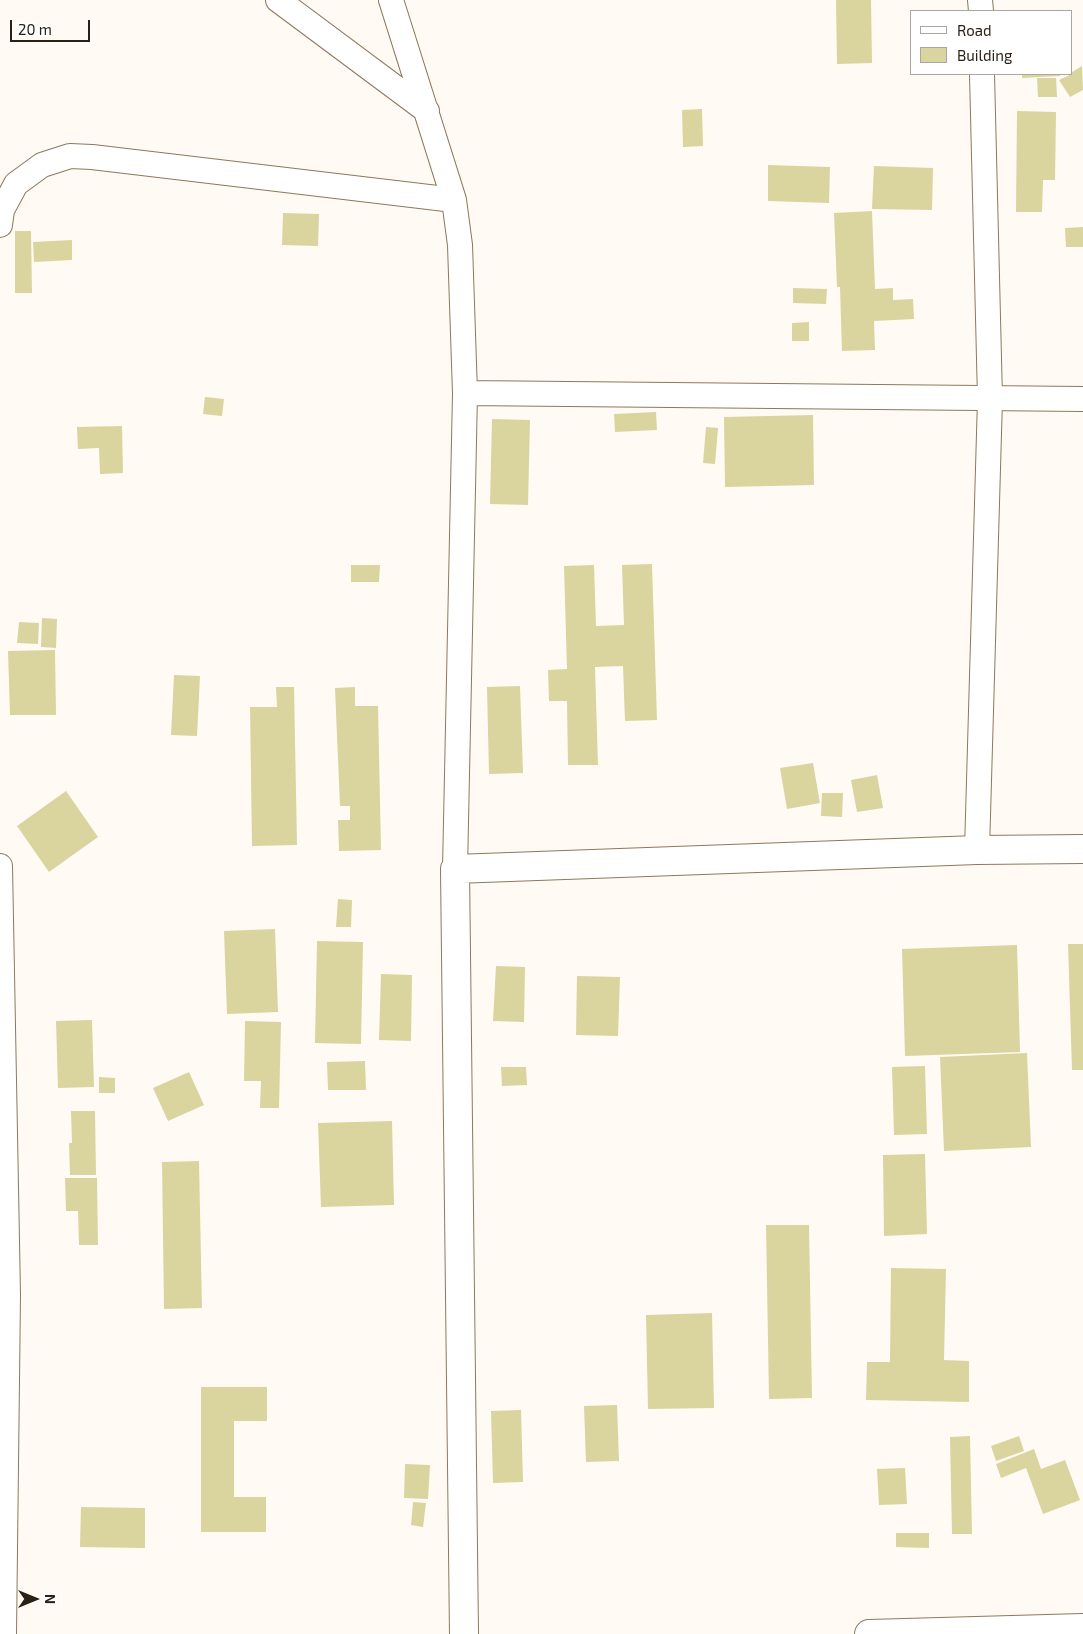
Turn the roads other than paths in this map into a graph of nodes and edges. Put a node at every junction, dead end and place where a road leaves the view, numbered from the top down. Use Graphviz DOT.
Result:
graph roads {
  1 [pos="278,0"];
  2 [pos="391,0"];
  3 [pos="982,75"];
  4 [pos="427,111"];
  5 [pos="454,200"];
  6 [pos="0,226"];
  7 [pos="465,393"];
  8 [pos="990,399"];
  9 [pos="1083,399"];
  10 [pos="1083,849"];
  11 [pos="977,850"];
  12 [pos="0,866"];
  13 [pos="454,869"];
  14 [pos="1,988"];
  15 [pos="4,1295"];
  16 [pos="1083,1628"];
  17 [pos="4,1634"];
  18 [pos="464,1634"];
  19 [pos="869,1634"];
  1 -- 4 [label="street"];
  2 -- 4 [label="street"];
  3 -- 8 [label="street"];
  4 -- 5 [label="street"];
  5 -- 6 [label="street"];
  5 -- 7 [label="street"];
  7 -- 8 [label="street"];
  7 -- 13 [label="street"];
  8 -- 9 [label="street"];
  8 -- 11 [label="street"];
  10 -- 11 [label="street"];
  11 -- 13 [label="street"];
  12 -- 14 [label="street"];
  13 -- 18 [label="street"];
  14 -- 15 [label="street"];
  15 -- 17 [label="street"];
  16 -- 19 [label="street"];
}
